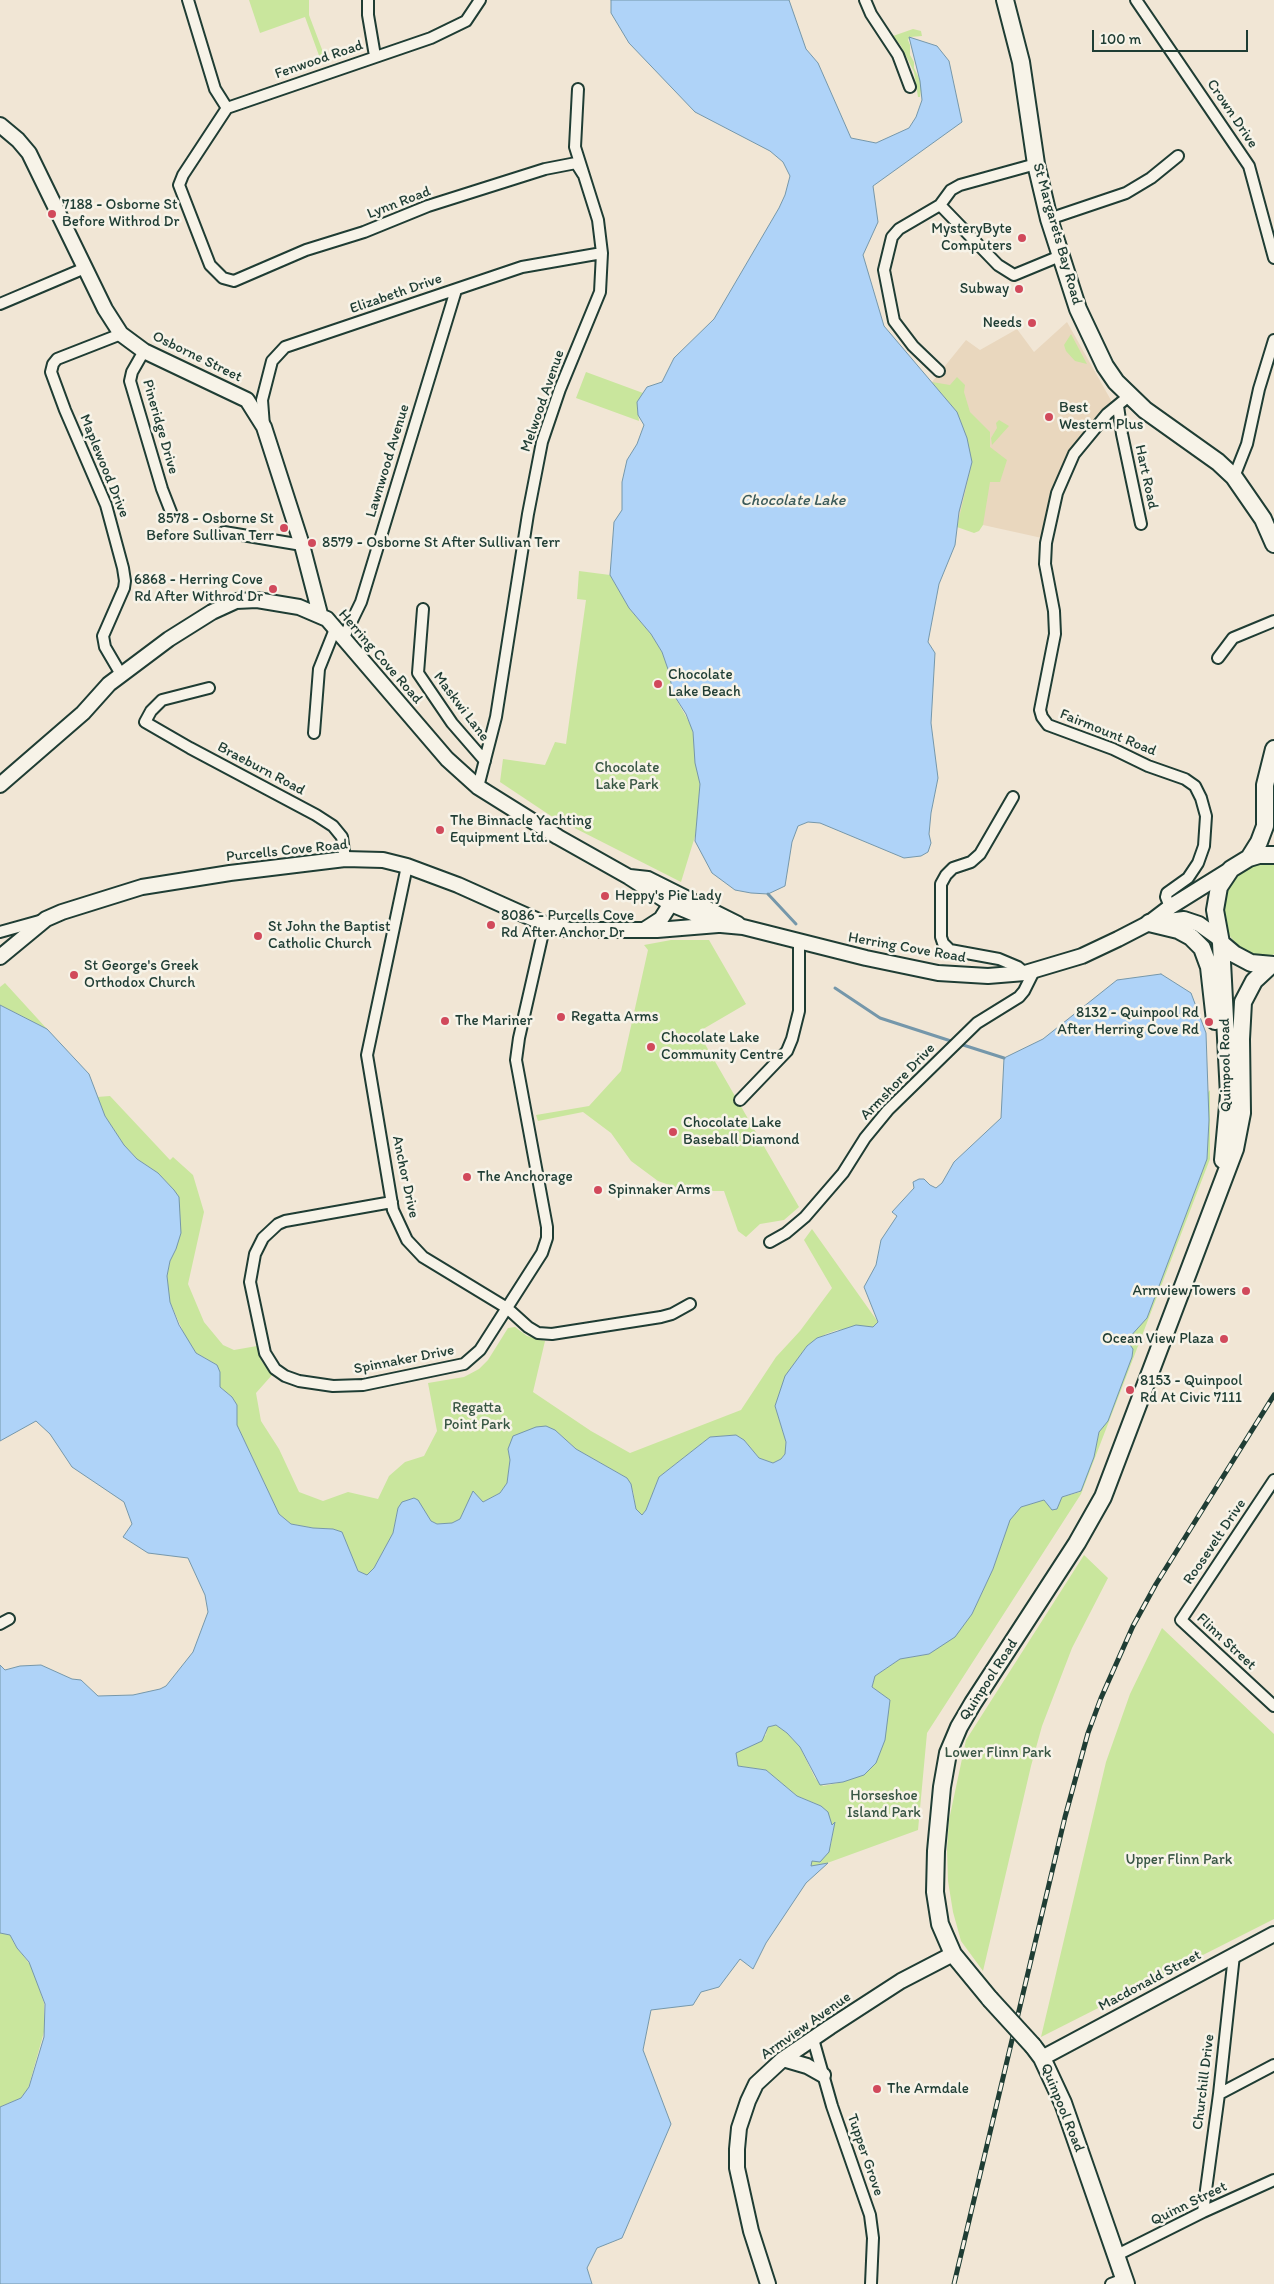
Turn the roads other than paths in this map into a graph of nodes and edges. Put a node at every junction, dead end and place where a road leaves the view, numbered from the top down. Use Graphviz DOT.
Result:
graph roads {
  1 [pos="188,0"];
  2 [pos="368,0"];
  3 [pos="480,0"];
  4 [pos="865,0"];
  5 [pos="1006,0"];
  6 [pos="1136,0"];
  7 [pos="375,56"];
  8 [pos="910,87"];
  9 [pos="578,89"];
  10 [pos="227,108"];
  11 [pos="0,125"];
  12 [pos="1178,156"];
  13 [pos="1036,164"];
  14 [pos="583,174"];
  15 [pos="940,206"];
  16 [pos="1049,219"];
  17 [pos="602,253"];
  18 [pos="1060,256"];
  19 [pos="1274,258"];
  20 [pos="85,268"];
  21 [pos="456,290"];
  22 [pos="0,304"];
  23 [pos="121,334"];
  24 [pos="1274,340"];
  25 [pos="144,351"];
  26 [pos="939,371"];
  27 [pos="1124,401"];
  28 [pos="264,427"];
  29 [pos="1234,477"];
  30 [pos="171,512"];
  31 [pos="1141,524"];
  32 [pos="224,532"];
  33 [pos="1274,544"];
  34 [pos="302,546"];
  35 [pos="424,609"];
  36 [pos="320,614"];
  37 [pos="1274,621"];
  38 [pos="339,634"];
  39 [pos="1218,658"];
  40 [pos="122,676"];
  41 [pos="209,688"];
  42 [pos="314,733"];
  43 [pos="1274,749"];
  44 [pos="485,762"];
  45 [pos="0,785"];
  46 [pos="478,786"];
  47 [pos="1013,797"];
  48 [pos="1274,855"];
  49 [pos="1249,858"];
  50 [pos="345,859"];
  51 [pos="408,866"];
  52 [pos="1232,869"];
  53 [pos="674,899"];
  54 [pos="1170,907"];
  55 [pos="46,919"];
  56 [pos="545,924"];
  57 [pos="1149,924"];
  58 [pos="721,925"];
  59 [pos="743,927"];
  60 [pos="644,930"];
  61 [pos="0,932"];
  62 [pos="1220,941"];
  63 [pos="799,942"];
  64 [pos="0,957"];
  65 [pos="1273,966"];
  66 [pos="1030,972"];
  67 [pos="740,1100"];
  68 [pos="1228,1109"];
  69 [pos="1220,1187"];
  70 [pos="392,1202"];
  71 [pos="770,1242"];
  72 [pos="690,1304"];
  73 [pos="507,1308"];
  74 [pos="1274,1480"];
  75 [pos="1180,1620"];
  76 [pos="1274,1706"];
  77 [pos="1274,1934"];
  78 [pos="953,1954"];
  79 [pos="1234,1955"];
  80 [pos="813,2039"];
  81 [pos="1037,2052"];
  82 [pos="784,2059"];
  83 [pos="1274,2065"];
  84 [pos="823,2075"];
  85 [pos="1219,2094"];
  86 [pos="1274,2180"];
  87 [pos="1203,2212"];
  88 [pos="1117,2255"];
  89 [pos="1120,2282"];
  90 [pos="768,2284"];
  91 [pos="872,2284"];
  1 -- 10 [label="street"];
  2 -- 7 [label="street"];
  3 -- 7 [label="street, Fenwood Road"];
  4 -- 8 [label="street"];
  5 -- 13 [label="main road, St Margarets Bay Road"];
  6 -- 19 [label="street, Crown Drive"];
  7 -- 10 [label="street, Fenwood Road"];
  9 -- 14 [label="street, Melwood Avenue"];
  10 -- 14 [label="street, Lynn Road"];
  11 -- 20 [label="main road, Osborne Street"];
  12 -- 16 [label="street"];
  13 -- 15 [label="street"];
  13 -- 16 [label="main road, St Margarets Bay Road"];
  14 -- 17 [label="street, Melwood Avenue"];
  15 -- 18 [label="street"];
  15 -- 26 [label="street"];
  16 -- 18 [label="main road, St Margarets Bay Road"];
  17 -- 21 [label="street, Elizabeth Drive"];
  17 -- 44 [label="street, Melwood Avenue"];
  18 -- 27 [label="main road, St Margarets Bay Road"];
  20 -- 22 [label="street"];
  20 -- 23 [label="main road, Osborne Street"];
  21 -- 28 [label="street, Elizabeth Drive"];
  21 -- 38 [label="street, Lawnwood Avenue"];
  23 -- 25 [label="main road, Osborne Street"];
  23 -- 40 [label="street, Maplewood Drive"];
  24 -- 29 [label="street"];
  25 -- 28 [label="main road, Osborne Street"];
  25 -- 30 [label="street, Pineridge Drive"];
  27 -- 29 [label="main road, St Margarets Bay Road"];
  27 -- 31 [label="street, Hart Road"];
  27 -- 54 [label="street, Fairmount Road"];
  28 -- 34 [label="main road, Osborne Street"];
  29 -- 33 [label="main road, St Margarets Bay Road"];
  32 -- 34 [label="street"];
  34 -- 36 [label="main road, Osborne Street"];
  35 -- 44 [label="street, Maskwi Lane"];
  36 -- 38 [label="main road, Herring Cove Road"];
  36 -- 40 [label="main road, Herring Cove Road"];
  37 -- 39 [label="street"];
  38 -- 42 [label="street, Lawnwood Avenue"];
  38 -- 46 [label="main road, Herring Cove Road"];
  40 -- 45 [label="main road, Herring Cove Road"];
  41 -- 50 [label="street, Braeburn Road"];
  43 -- 49 [label="main road"];
  44 -- 46 [label="street, Melwood Avenue"];
  46 -- 53 [label="main road, Herring Cove Road"];
  47 -- 66 [label="street"];
  48 -- 49 [label="main road"];
  49 -- 52 [label="main road"];
  50 -- 51 [label="main road, Purcells Cove Road"];
  50 -- 55 [label="main road, Purcells Cove Road"];
  51 -- 56 [label="main road, Purcells Cove Road"];
  51 -- 70 [label="street, Anchor Drive"];
  52 -- 54 [label="main road, Herring Cove Road"];
  52 -- 62 [label="main road, Quinpool Road"];
  53 -- 58 [label="main road, Herring Cove Road"];
  53 -- 59 [label="main road, Herring Cove Road"];
  53 -- 60 [label="main road"];
  54 -- 57 [label="main road, Herring Cove Road"];
  55 -- 61 [label="street"];
  55 -- 64 [label="main road, Purcells Cove Road"];
  56 -- 60 [label="main road, Purcells Cove Road"];
  56 -- 73 [label="street, Spinnaker Drive"];
  57 -- 62 [label="main road, Herring Cove Road"];
  57 -- 66 [label="main road, Herring Cove Road"];
  57 -- 68 [label="main road"];
  58 -- 59 [label="main road, Herring Cove Road"];
  58 -- 60 [label="main road, Purcells Cove Road"];
  59 -- 63 [label="main road, Herring Cove Road"];
  62 -- 65 [label="main road"];
  62 -- 68 [label="main road, Quinpool Road"];
  63 -- 66 [label="main road, Herring Cove Road"];
  63 -- 67 [label="street"];
  65 -- 69 [label="main road, Quinpool Road"];
  66 -- 71 [label="street, Armshore Drive"];
  68 -- 69 [label="main road, Quinpool Road"];
  69 -- 78 [label="main road, Quinpool Road"];
  70 -- 73 [label="street, Anchor Drive"];
  70 -- 73 [label="street, Spinnaker Drive"];
  72 -- 73 [label="street, Anchor Drive"];
  74 -- 75 [label="street, Roosevelt Drive"];
  75 -- 76 [label="street, Flinn Street"];
  77 -- 79 [label="main road, Macdonald Street"];
  78 -- 80 [label="main road, Armview Avenue"];
  78 -- 81 [label="main road, Quinpool Road, bridge"];
  79 -- 81 [label="main road, Macdonald Street"];
  79 -- 85 [label="street, Churchill Drive"];
  80 -- 82 [label="main road, Armview Avenue"];
  80 -- 84 [label="street, Tupper Grove"];
  81 -- 88 [label="main road, Quinpool Road"];
  82 -- 84 [label="main road"];
  82 -- 90 [label="main road, Armview Avenue"];
  83 -- 85 [label="street"];
  84 -- 91 [label="street, Tupper Grove"];
  85 -- 87 [label="street, Churchill Drive"];
  86 -- 87 [label="street, Quinn Street"];
  87 -- 88 [label="street, Quinn Street"];
  88 -- 89 [label="main road, Quinpool Road"];
}
